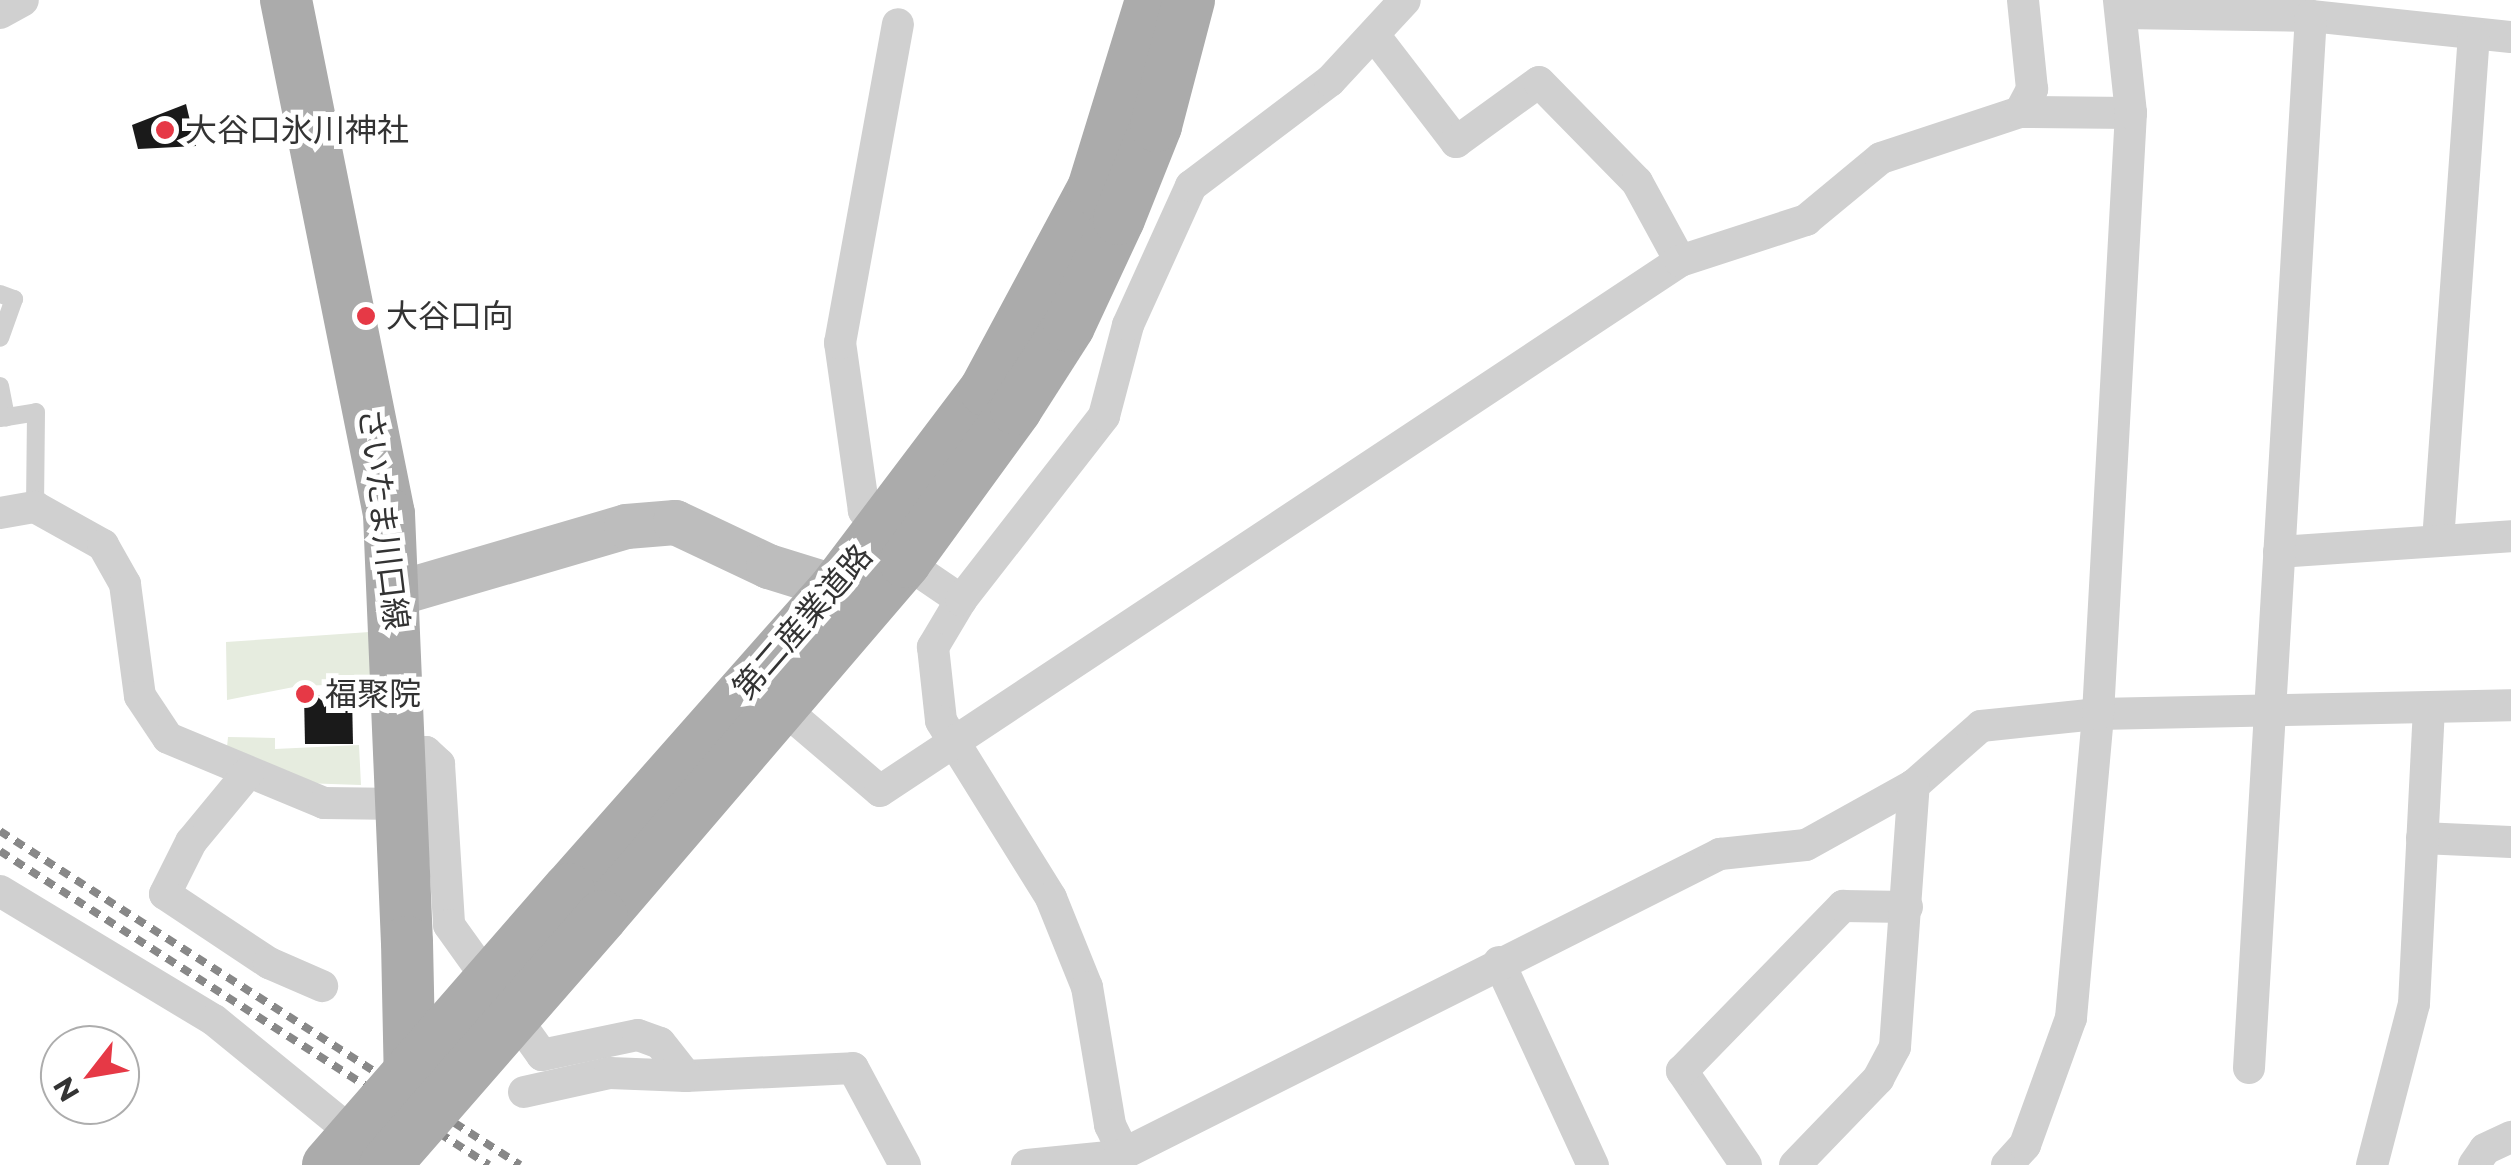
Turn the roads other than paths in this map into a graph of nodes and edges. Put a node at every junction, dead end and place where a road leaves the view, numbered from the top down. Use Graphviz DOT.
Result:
graph roads {
  1 [pos="23,0"];
  2 [pos="286,0"];
  3 [pos="1151,0"];
  4 [pos="1188,0"];
  5 [pos="1405,0"];
  6 [pos="2023,0"];
  7 [pos="2120,6"];
  8 [pos="0,13"];
  9 [pos="2312,16"];
  10 [pos="898,24"];
  11 [pos="2474,34"];
  12 [pos="1374,35"];
  13 [pos="2511,37"];
  14 [pos="2020,112"];
  15 [pos="2131,113"];
  16 [pos="1680,261"];
  17 [pos="0,294"];
  18 [pos="0,338"];
  19 [pos="0,386"];
  20 [pos="3,418"];
  21 [pos="35,507"];
  22 [pos="0,513"];
  23 [pos="2511,536"];
  24 [pos="2438,541"];
  25 [pos="895,544"];
  26 [pos="2280,552"];
  27 [pos="836,587"];
  28 [pos="397,593"];
  29 [pos="961,600"];
  30 [pos="2511,705"];
  31 [pos="2270,708"];
  32 [pos="2429,708"];
  33 [pos="784,709"];
  34 [pos="2098,714"];
  35 [pos="954,742"];
  36 [pos="404,752"];
  37 [pos="248,773"];
  38 [pos="1914,785"];
  39 [pos="403,804"];
  40 [pos="2422,838"];
  41 [pos="2511,842"];
  42 [pos="0,891"];
  43 [pos="586,903"];
  44 [pos="1907,907"];
  45 [pos="1499,962"];
  46 [pos="322,986"];
  47 [pos="2248,1068"];
  48 [pos="410,1072"];
  49 [pos="686,1076"];
  50 [pos="524,1092"];
  51 [pos="2511,1137"];
  52 [pos="377,1153"];
  53 [pos="1108,1159"];
  54 [pos="905,1165"];
  55 [pos="1027,1165"];
  56 [pos="1593,1165"];
  57 [pos="1746,1165"];
  58 [pos="1795,1165"];
  59 [pos="2007,1165"];
  60 [pos="2372,1165"];
  61 [pos="2474,1165"];
  1 -- 8 [label="street"];
  2 -- 28 [label="main road, さいたま川口線"];
  3 -- 25 [label="main road, 第二産業道路"];
  4 -- 25 [label="main road, 第二産業道路"];
  5 -- 12 [label="street"];
  6 -- 14 [label="street"];
  7 -- 9 [label="street"];
  7 -- 15 [label="street"];
  9 -- 11 [label="street"];
  9 -- 26 [label="street"];
  10 -- 25 [label="street"];
  11 -- 13 [label="street"];
  11 -- 24 [label="street"];
  12 -- 16 [label="street"];
  12 -- 29 [label="street"];
  14 -- 15 [label="street"];
  14 -- 16 [label="street"];
  15 -- 34 [label="street"];
  16 -- 35 [label="street"];
  17 -- 18 [label="lane"];
  19 -- 20 [label="lane"];
  20 -- 21 [label="lane"];
  21 -- 22 [label="street"];
  21 -- 37 [label="street"];
  23 -- 24 [label="street"];
  24 -- 26 [label="street"];
  25 -- 27 [label="main road, 第二産業道路"];
  25 -- 29 [label="street"];
  25 -- 33 [label="main road, 第二産業道路"];
  26 -- 31 [label="street"];
  27 -- 28 [label="street"];
  27 -- 43 [label="main road, 第二産業道路"];
  28 -- 36 [label="main road, さいたま川口線"];
  29 -- 35 [label="street"];
  30 -- 32 [label="street"];
  31 -- 32 [label="street"];
  31 -- 34 [label="street"];
  31 -- 47 [label="street"];
  32 -- 40 [label="street"];
  33 -- 35 [label="street"];
  33 -- 43 [label="main road, 第二産業道路"];
  34 -- 38 [label="street"];
  34 -- 59 [label="street"];
  35 -- 53 [label="street"];
  36 -- 39 [label="main road, さいたま川口線"];
  36 -- 49 [label="street"];
  37 -- 39 [label="street"];
  37 -- 46 [label="street"];
  38 -- 44 [label="street"];
  38 -- 45 [label="street"];
  39 -- 48 [label="main road, さいたま川口線, bridge"];
  40 -- 41 [label="street"];
  40 -- 60 [label="street"];
  42 -- 52 [label="street"];
  43 -- 48 [label="main road, 第二産業道路, bridge"];
  43 -- 52 [label="main road, 第二産業道路, bridge"];
  44 -- 57 [label="street"];
  44 -- 58 [label="street"];
  45 -- 53 [label="street"];
  45 -- 56 [label="street"];
  48 -- 52 [label="main road, さいたま川口線, bridge"];
  49 -- 50 [label="street"];
  49 -- 54 [label="street"];
  51 -- 61 [label="street"];
  53 -- 55 [label="street"];
}
